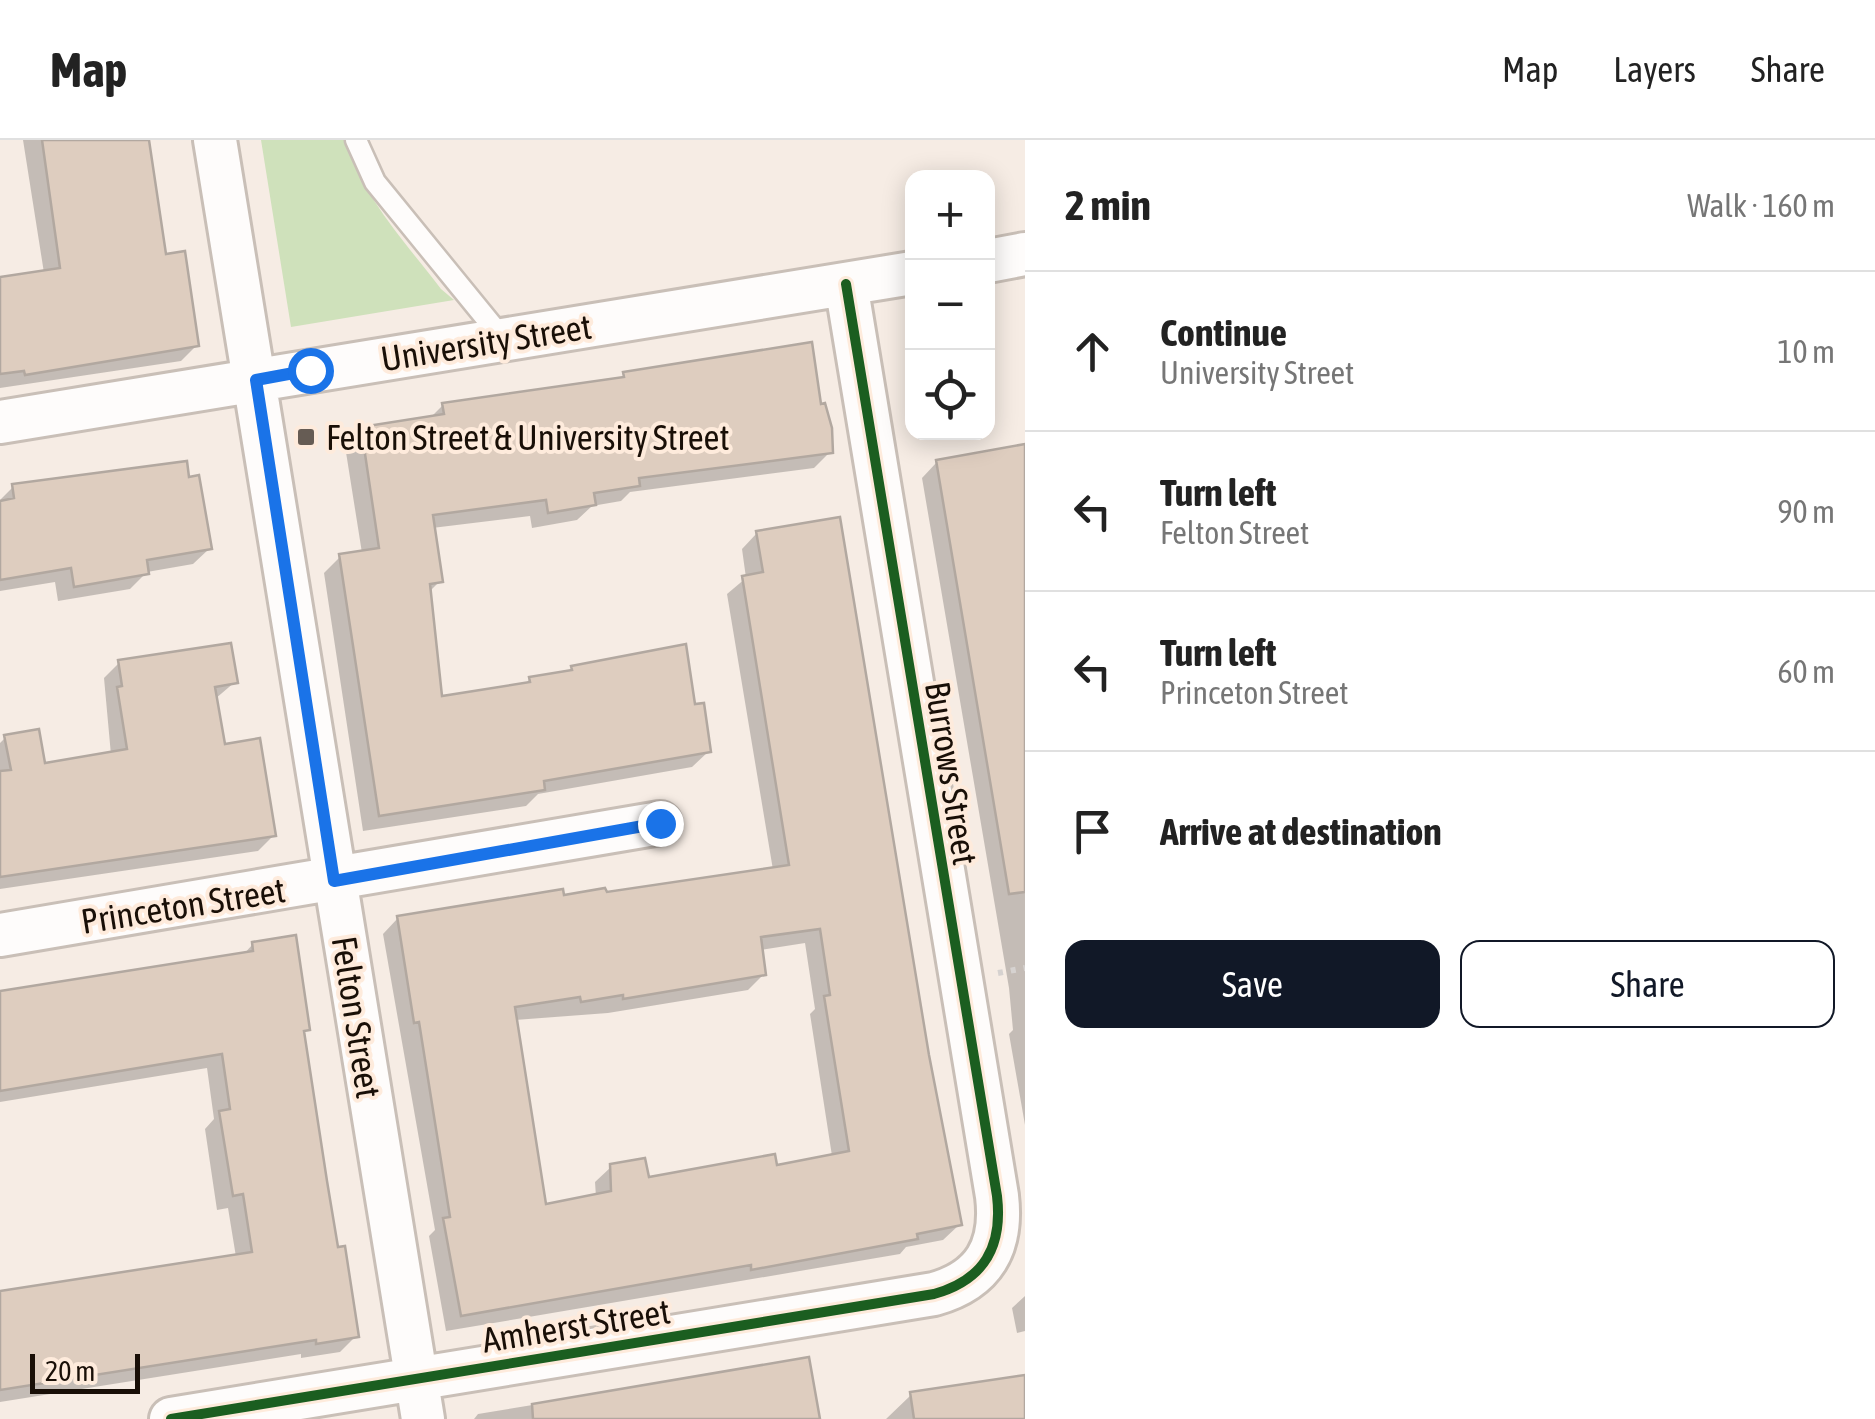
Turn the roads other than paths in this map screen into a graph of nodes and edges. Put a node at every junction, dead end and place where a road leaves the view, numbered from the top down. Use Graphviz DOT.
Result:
graph roads {
  1 [pos="215,140"];
  2 [pos="356,140"];
  3 [pos="1025,254"];
  4 [pos="993,260"];
  5 [pos="905,274"];
  6 [pos="846,284"];
  7 [pos="503,340"];
  8 [pos="256,380"];
  9 [pos="0,422"];
  10 [pos="660,823"];
  11 [pos="334,881"];
  12 [pos="0,935"];
  13 [pos="984,1267"];
  14 [pos="420,1399"];
  15 [pos="172,1419"];
  1 -- 8 [label="street, Felton Street"];
  2 -- 7 [label="lane"];
  3 -- 4 [label="street"];
  5 -- 6 [label="street, University Street"];
  6 -- 7 [label="street, University Street"];
  6 -- 13 [label="street, Burrows Street"];
  7 -- 8 [label="street, University Street"];
  8 -- 9 [label="street, University Street"];
  8 -- 11 [label="street, Felton Street"];
  10 -- 11 [label="street, Princeton Street"];
  11 -- 12 [label="street, Princeton Street"];
  11 -- 14 [label="street, Felton Street"];
  13 -- 14 [label="street, Amherst Street"];
  14 -- 15 [label="street, Amherst Street"];
}
